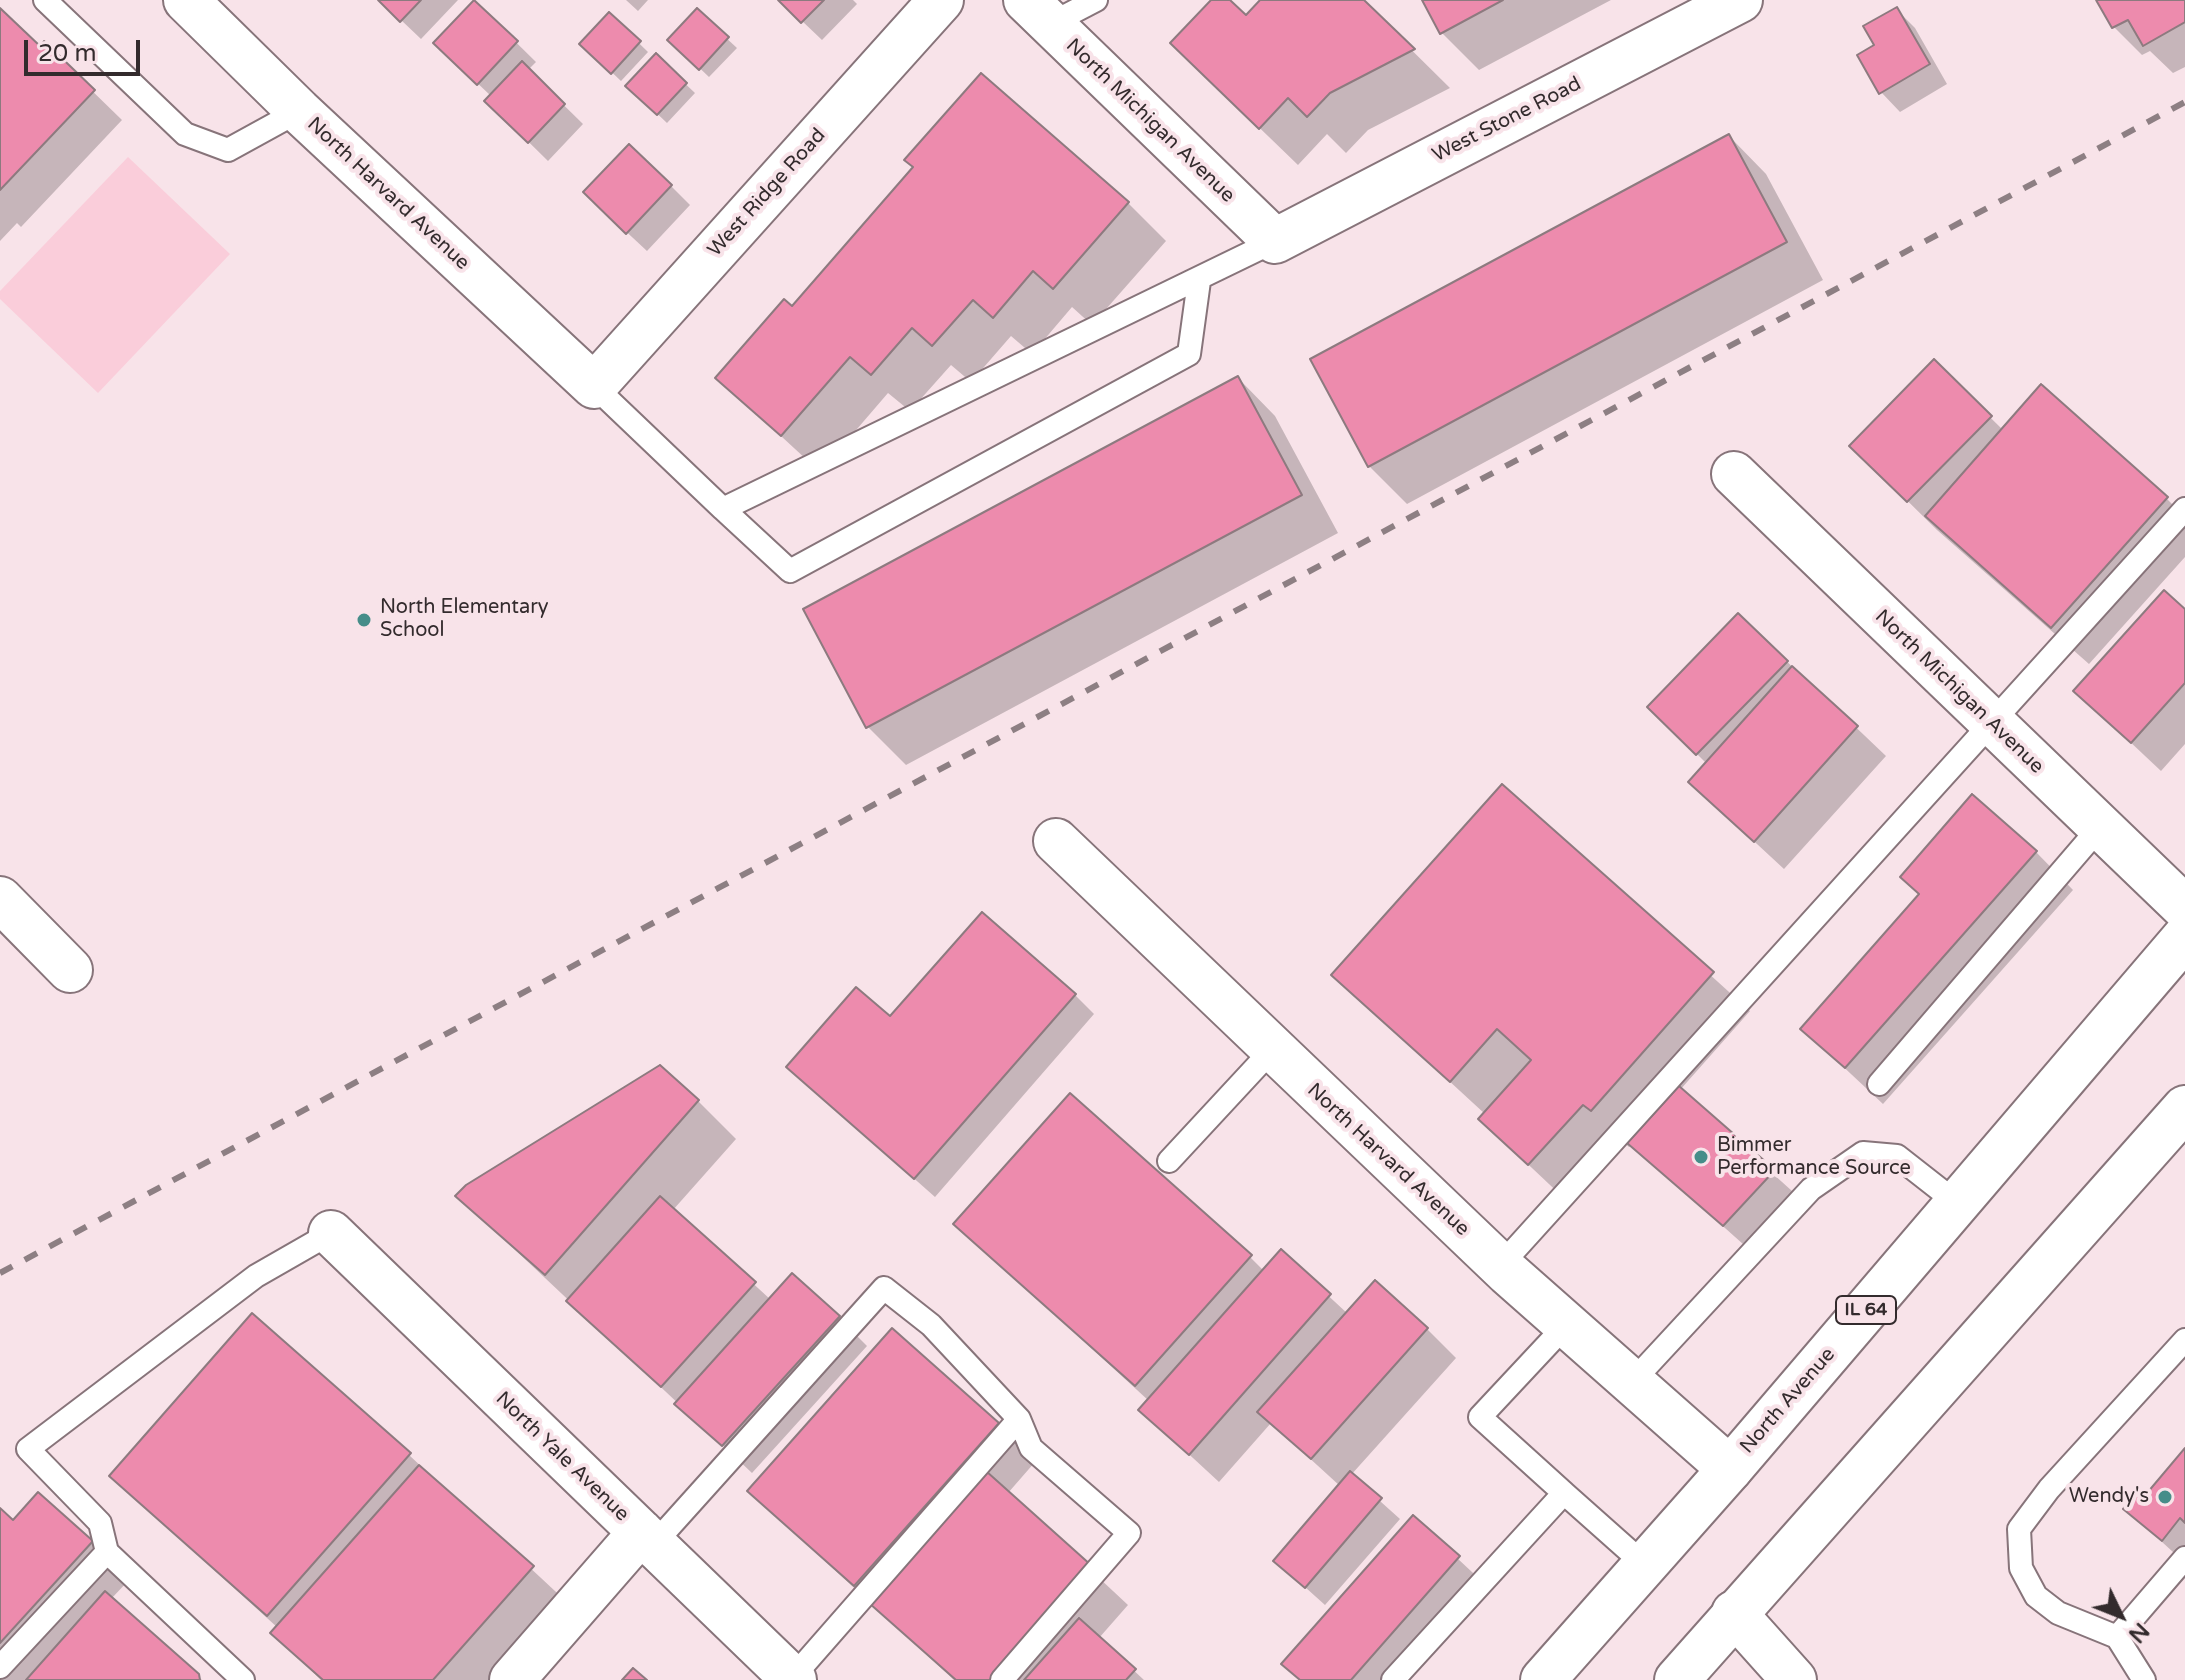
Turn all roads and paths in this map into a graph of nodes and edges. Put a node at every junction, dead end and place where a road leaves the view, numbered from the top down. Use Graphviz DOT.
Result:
graph roads {
  1 [pos="45,0"];
  2 [pos="186,0"];
  3 [pos="941,0"];
  4 [pos="1096,0"];
  5 [pos="1740,0"];
  6 [pos="1038,12"];
  7 [pos="299,111"];
  8 [pos="1275,241"];
  9 [pos="1199,281"];
  10 [pos="594,386"];
  11 [pos="1734,474"];
  12 [pos="723,509"];
  13 [pos="2185,509"];
  14 [pos="1990,723"];
  15 [pos="2100,827"];
  16 [pos="1056,841"];
  17 [pos="0,899"];
  18 [pos="2185,908"];
  19 [pos="2185,937"];
  20 [pos="70,970"];
  21 [pos="1272,1050"];
  22 [pos="1879,1084"];
  23 [pos="2185,1108"];
  24 [pos="1169,1161"];
  25 [pos="1957,1203"];
  26 [pos="331,1233"];
  27 [pos="1500,1266"];
  28 [pos="1566,1325"];
  29 [pos="2185,1340"];
  30 [pos="1632,1382"];
  31 [pos="1019,1419"];
  32 [pos="1730,1469"];
  33 [pos="1564,1493"];
  34 [pos="647,1539"];
  35 [pos="107,1552"];
  36 [pos="2185,1558"];
  37 [pos="1645,1565"];
  38 [pos="1734,1613"];
  39 [pos="2117,1637"];
  40 [pos="0,1667"];
  41 [pos="793,1679"];
  42 [pos="243,1680"];
  43 [pos="512,1680"];
  44 [pos="1002,1680"];
  45 [pos="1393,1680"];
  46 [pos="1543,1680"];
  47 [pos="1677,1680"];
  48 [pos="1794,1680"];
  49 [pos="2144,1680"];
  1 -- 7 [label="lane"];
  2 -- 7 [label="street, North Harvard Avenue"];
  3 -- 10 [label="street, West Ridge Road"];
  4 -- 6 [label="lane"];
  5 -- 8 [label="street, West Stone Road"];
  6 -- 8 [label="street, North Michigan Avenue"];
  7 -- 10 [label="street, North Harvard Avenue"];
  8 -- 9 [label="lane"];
  9 -- 12 [label="lane"];
  9 -- 12 [label="lane"];
  10 -- 12 [label="lane"];
  11 -- 14 [label="street, North Michigan Avenue"];
  13 -- 14 [label="lane"];
  14 -- 15 [label="street, North Michigan Avenue"];
  14 -- 27 [label="lane"];
  15 -- 18 [label="street, North Michigan Avenue"];
  15 -- 22 [label="lane"];
  16 -- 21 [label="street, North Harvard Avenue"];
  17 -- 20 [label="street"];
  19 -- 25 [label="street, North Avenue / IL 64"];
  21 -- 24 [label="lane"];
  21 -- 27 [label="street, North Harvard Avenue"];
  23 -- 38 [label="street"];
  25 -- 30 [label="lane"];
  25 -- 32 [label="street, North Avenue / IL 64"];
  26 -- 34 [label="street, North Yale Avenue"];
  26 -- 35 [label="lane"];
  27 -- 28 [label="street, North Harvard Avenue"];
  28 -- 30 [label="street, North Harvard Avenue"];
  28 -- 33 [label="lane"];
  29 -- 39 [label="lane"];
  30 -- 32 [label="street, North Harvard Avenue"];
  31 -- 34 [label="lane"];
  31 -- 41 [label="lane"];
  31 -- 44 [label="lane"];
  32 -- 37 [label="street, North Avenue / IL 64"];
  33 -- 37 [label="lane"];
  33 -- 45 [label="lane"];
  34 -- 41 [label="street, North Yale Avenue"];
  34 -- 43 [label="street"];
  35 -- 40 [label="lane"];
  35 -- 42 [label="lane"];
  36 -- 39 [label="lane"];
  37 -- 46 [label="street, North Avenue / IL 64"];
  38 -- 47 [label="street"];
  38 -- 48 [label="street"];
  39 -- 49 [label="lane"];
}
